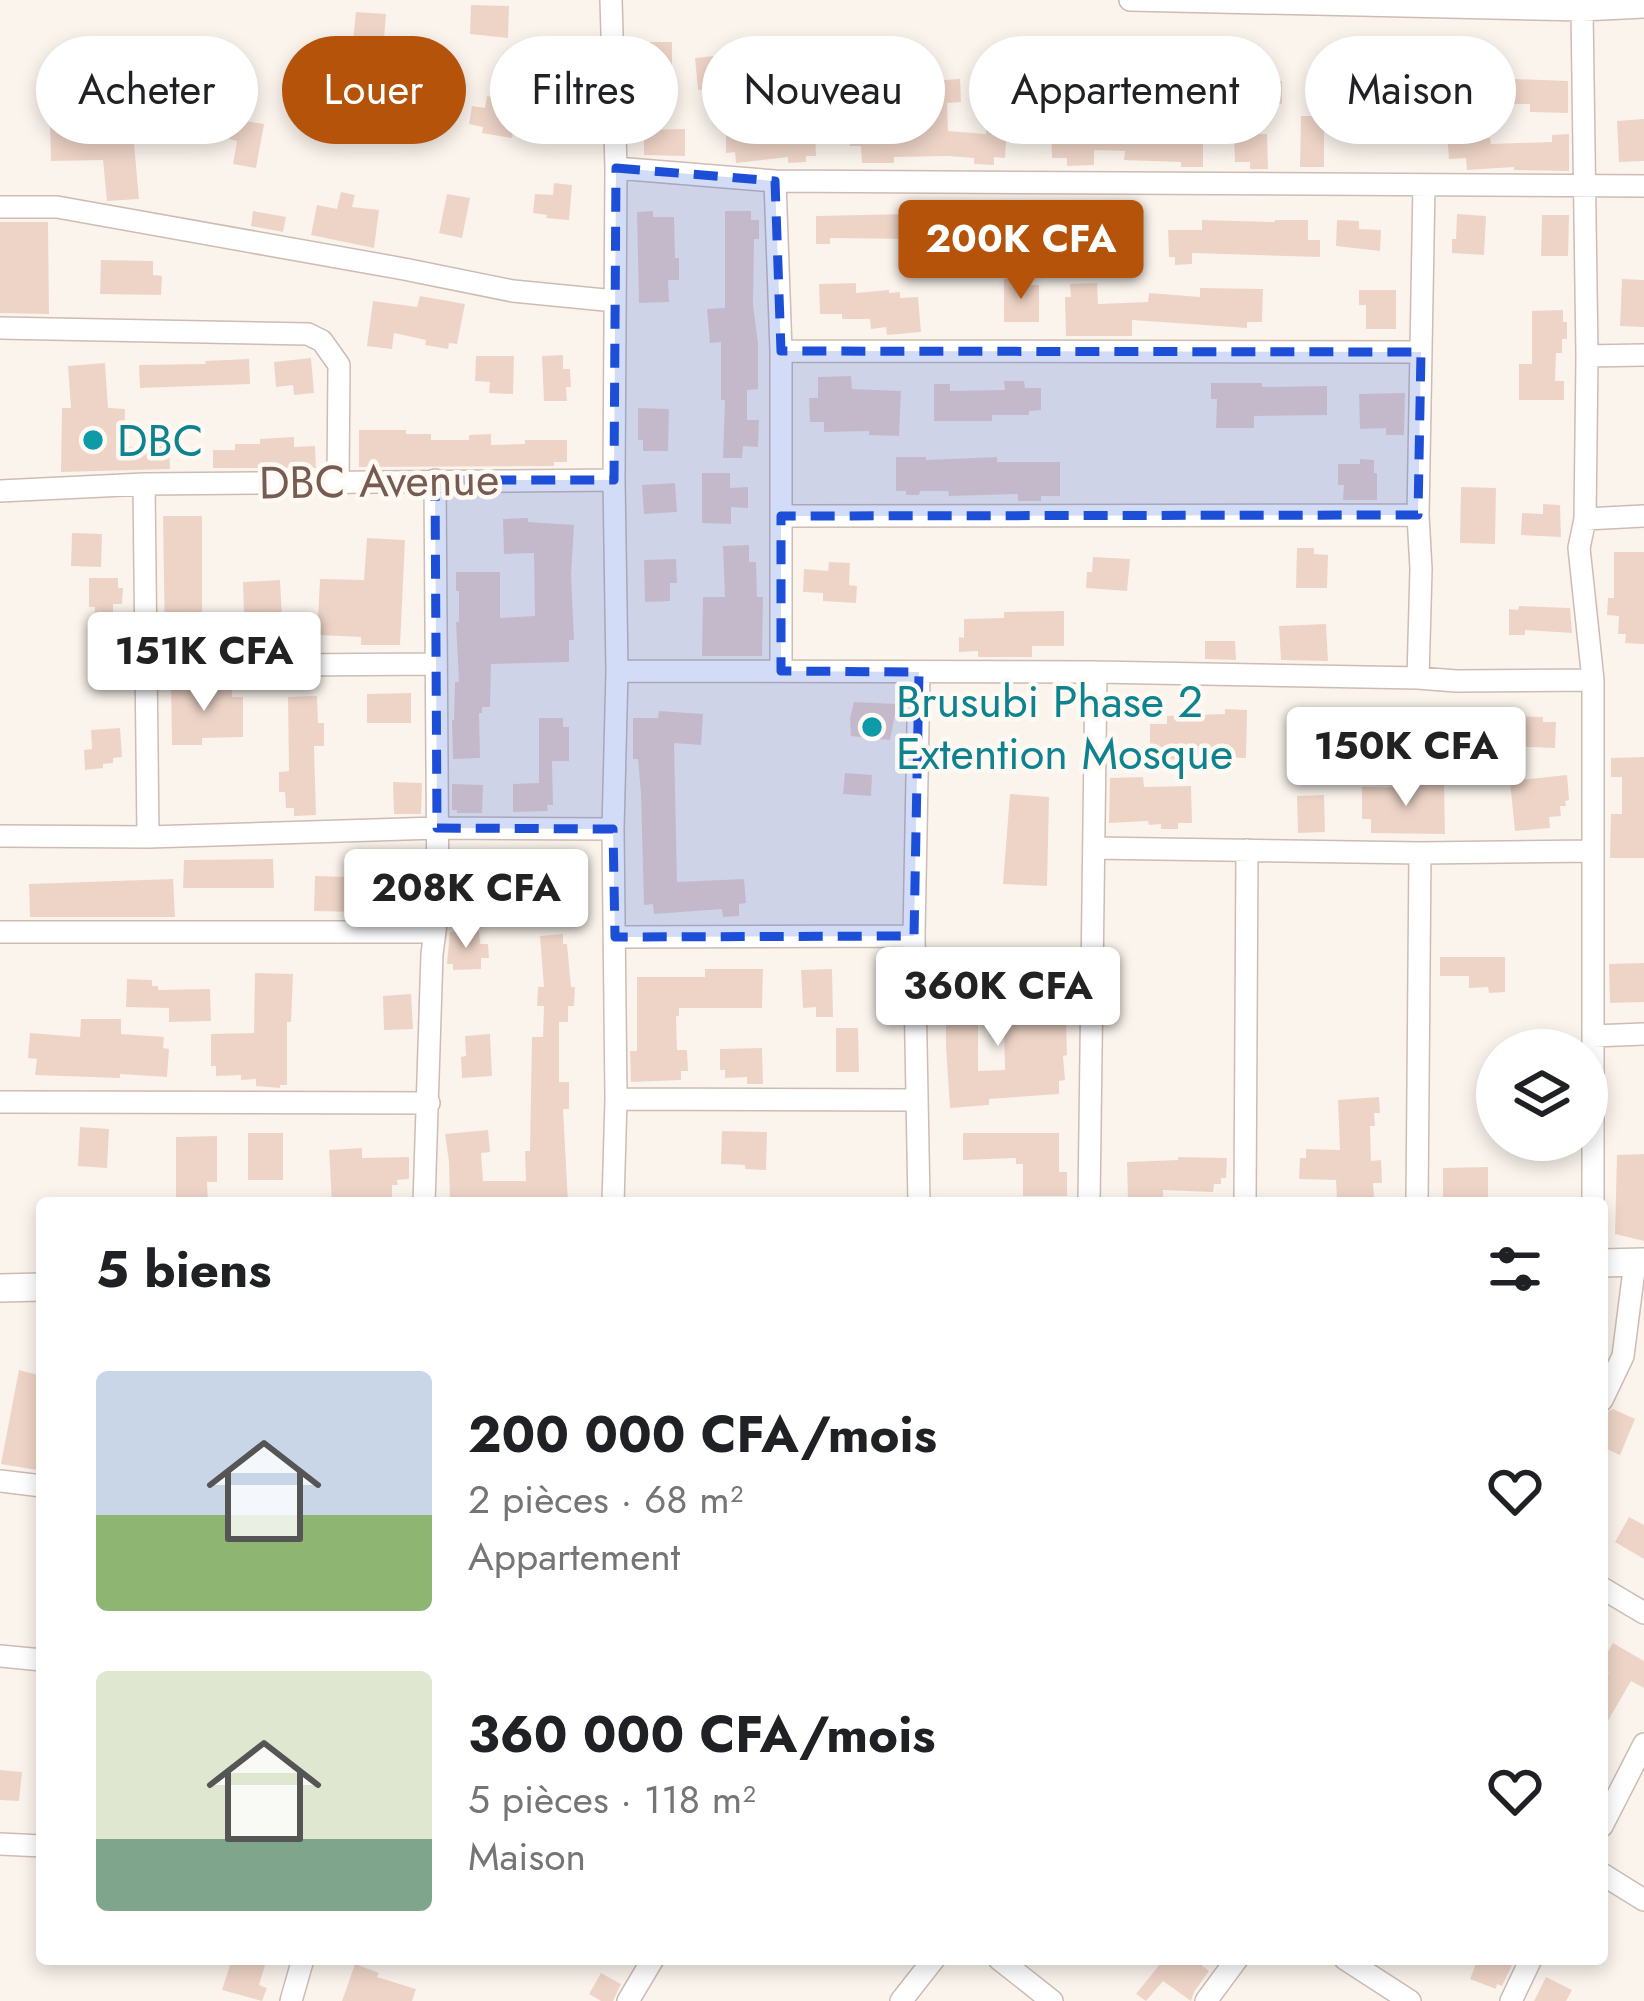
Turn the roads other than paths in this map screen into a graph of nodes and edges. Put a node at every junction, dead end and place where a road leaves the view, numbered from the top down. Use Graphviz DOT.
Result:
graph roads {
  1 [pos="611,0"];
  2 [pos="1130,0"];
  3 [pos="1240,1"];
  4 [pos="1642,5"];
  5 [pos="1582,10"];
  6 [pos="616,168"];
  7 [pos="775,181"];
  8 [pos="1424,185"];
  9 [pos="1644,186"];
  10 [pos="1585,188"];
  11 [pos="0,208"];
  12 [pos="615,301"];
  13 [pos="0,328"];
  14 [pos="781,351"];
  15 [pos="1421,352"];
  16 [pos="1587,356"];
  17 [pos="1644,356"];
  18 [pos="435,480"];
  19 [pos="614,480"];
  20 [pos="338,481"];
  21 [pos="144,484"];
  22 [pos="0,491"];
  23 [pos="1418,515"];
  24 [pos="781,516"];
  25 [pos="1644,516"];
  26 [pos="1585,519"];
  27 [pos="436,664"];
  28 [pos="147,666"];
  29 [pos="617,671"];
  30 [pos="781,671"];
  31 [pos="919,672"];
  32 [pos="1096,672"];
  33 [pos="1418,678"];
  34 [pos="1593,680"];
  35 [pos="436,828"];
  36 [pos="613,829"];
  37 [pos="0,836"];
  38 [pos="148,837"];
  39 [pos="1094,848"];
  40 [pos="1246,850"];
  41 [pos="1592,851"];
  42 [pos="1420,853"];
  43 [pos="0,932"];
  44 [pos="434,932"];
  45 [pos="914,936"];
  46 [pos="615,937"];
  47 [pos="1593,1029"];
  48 [pos="1644,1034"];
  49 [pos="1608,1035"];
  50 [pos="616,1099"];
  51 [pos="916,1100"];
  52 [pos="0,1102"];
  53 [pos="429,1103"];
  54 [pos="1592,1161"];
  55 [pos="424,1197"];
  56 [pos="613,1197"];
  57 [pos="919,1197"];
  58 [pos="1089,1197"];
  59 [pos="1245,1197"];
  60 [pos="1417,1197"];
  61 [pos="1592,1197"];
  62 [pos="1640,1262"];
  63 [pos="1608,1263"];
  64 [pos="36,1287"];
  65 [pos="0,1288"];
  66 [pos="1608,1387"];
  67 [pos="0,1481"];
  68 [pos="36,1485"];
  69 [pos="1608,1592"];
  70 [pos="1644,1613"];
  71 [pos="0,1656"];
  72 [pos="36,1659"];
  73 [pos="1644,1744"];
  74 [pos="1608,1814"];
  75 [pos="0,1844"];
  76 [pos="36,1846"];
  77 [pos="1608,1878"];
  78 [pos="1644,1900"];
  79 [pos="301,1965"];
  80 [pos="649,1965"];
  81 [pos="929,1965"];
  82 [pos="1007,1965"];
  83 [pos="1233,1965"];
  84 [pos="1354,1965"];
  85 [pos="1528,1965"];
  86 [pos="291,2001"];
  87 [pos="628,2001"];
  88 [pos="901,2001"];
  89 [pos="1052,2001"];
  90 [pos="1206,2001"];
  91 [pos="1410,2001"];
  92 [pos="1511,2001"];
  1 -- 6 [label="street"];
  2 -- 3 [label="street"];
  3 -- 5 [label="street"];
  4 -- 5 [label="street"];
  5 -- 10 [label="street"];
  6 -- 7 [label="street"];
  6 -- 12 [label="street"];
  7 -- 8 [label="street"];
  7 -- 14 [label="street"];
  8 -- 10 [label="street"];
  8 -- 15 [label="street"];
  9 -- 10 [label="street"];
  10 -- 16 [label="street"];
  11 -- 12 [label="street"];
  12 -- 19 [label="street"];
  13 -- 20 [label="street"];
  14 -- 15 [label="street"];
  14 -- 24 [label="street"];
  15 -- 23 [label="street"];
  16 -- 17 [label="street"];
  16 -- 26 [label="street"];
  18 -- 19 [label="street, DBC Avenue"];
  18 -- 20 [label="street, DBC Avenue"];
  18 -- 27 [label="street"];
  19 -- 29 [label="street"];
  20 -- 21 [label="street, DBC Avenue"];
  21 -- 22 [label="street, DBC Avenue"];
  21 -- 28 [label="street"];
  23 -- 24 [label="street"];
  23 -- 33 [label="street"];
  24 -- 30 [label="street"];
  25 -- 26 [label="street"];
  26 -- 34 [label="street"];
  27 -- 28 [label="street"];
  27 -- 35 [label="street"];
  28 -- 38 [label="street"];
  29 -- 30 [label="street"];
  29 -- 36 [label="street"];
  30 -- 31 [label="street"];
  31 -- 32 [label="street"];
  31 -- 45 [label="street"];
  32 -- 33 [label="street"];
  32 -- 39 [label="street"];
  33 -- 34 [label="street"];
  34 -- 41 [label="street"];
  35 -- 36 [label="street"];
  35 -- 38 [label="street"];
  35 -- 44 [label="street"];
  36 -- 46 [label="street"];
  37 -- 38 [label="street"];
  39 -- 40 [label="street"];
  39 -- 58 [label="street"];
  40 -- 42 [label="street"];
  40 -- 59 [label="street"];
  41 -- 42 [label="street"];
  41 -- 47 [label="street"];
  42 -- 60 [label="street"];
  43 -- 44 [label="street"];
  44 -- 53 [label="street"];
  45 -- 46 [label="street"];
  45 -- 51 [label="street"];
  46 -- 50 [label="street"];
  48 -- 49 [label="street"];
  50 -- 51 [label="street"];
  50 -- 56 [label="street"];
  51 -- 57 [label="street"];
  52 -- 53 [label="street"];
  53 -- 55 [label="street"];
  54 -- 61 [label="street"];
  62 -- 63 [label="street"];
  62 -- 66 [label="street"];
  64 -- 65 [label="street"];
  67 -- 68 [label="street"];
  69 -- 70 [label="street"];
  71 -- 72 [label="street"];
  73 -- 74 [label="street"];
  75 -- 76 [label="street"];
  77 -- 78 [label="street"];
  79 -- 86 [label="street"];
  80 -- 87 [label="street"];
  81 -- 88 [label="street"];
  82 -- 89 [label="street"];
  83 -- 90 [label="street"];
  84 -- 91 [label="street"];
  85 -- 92 [label="street"];
}
